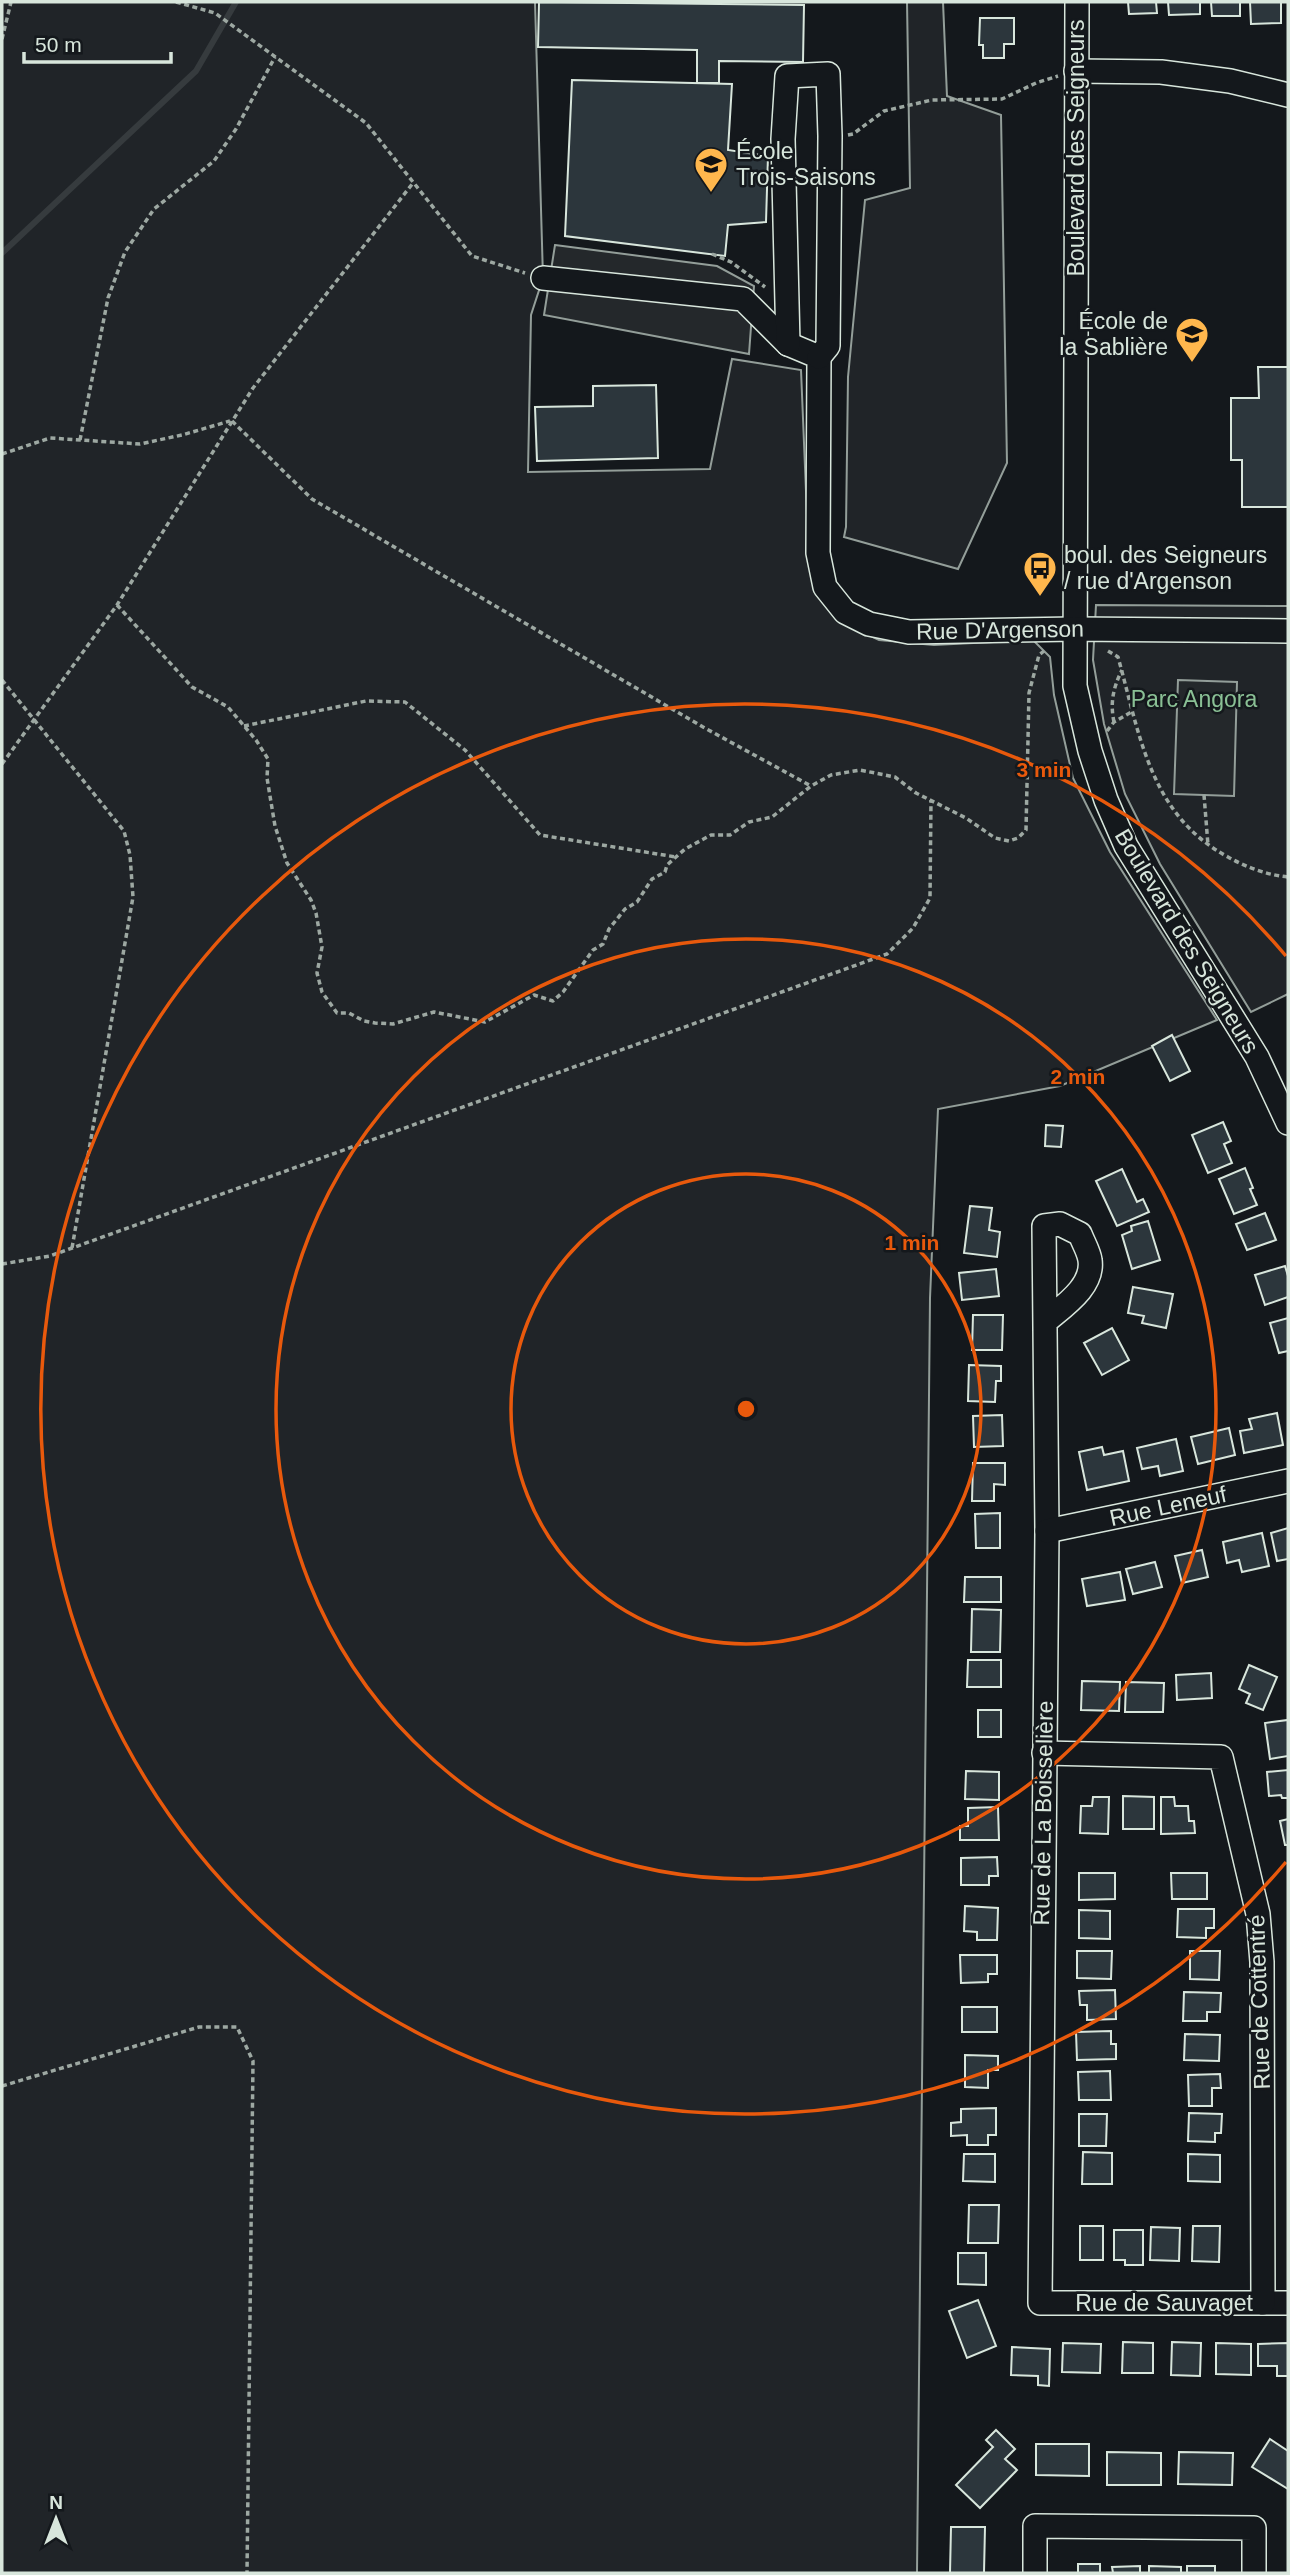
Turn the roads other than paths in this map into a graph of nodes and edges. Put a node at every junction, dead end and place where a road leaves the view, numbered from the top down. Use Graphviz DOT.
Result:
graph roads {
  1 [pos="1077,2"];
  2 [pos="1076,71"];
  3 [pos="1288,96"];
  4 [pos="543,278"];
  5 [pos="788,344"];
  6 [pos="819,357"];
  7 [pos="1074,629"];
  8 [pos="1288,631"];
  9 [pos="1288,1123"];
  10 [pos="1045,1322"];
  11 [pos="1288,1481"];
  12 [pos="1047,1531"];
  13 [pos="1044,1753"];
  14 [pos="1040,2303"];
  15 [pos="1263,2303"];
  16 [pos="1288,2303"];
  17 [pos="1035,2573"];
  18 [pos="1254,2573"];
  1 -- 2 [label="street, Boulevard des Seigneurs"];
  2 -- 3 [label="street"];
  2 -- 7 [label="street, Boulevard des Seigneurs"];
  4 -- 5 [label="street"];
  5 -- 6 [label="street"];
  5 -- 6 [label="street, Rue D'Argenson"];
  6 -- 7 [label="street, Rue D'Argenson"];
  7 -- 8 [label="street, Rue D'Argenson"];
  7 -- 9 [label="street, Boulevard des Seigneurs"];
  10 -- 12 [label="street, Rue de La Boisselière"];
  11 -- 12 [label="street, Rue Leneuf"];
  12 -- 13 [label="street, Rue de La Boisselière"];
  13 -- 14 [label="street, Rue de La Boisselière"];
  13 -- 15 [label="street, Rue de Cottentré"];
  14 -- 15 [label="street, Rue de Sauvaget"];
  15 -- 16 [label="street, Rue de Sauvaget"];
  17 -- 18 [label="street"];
}
